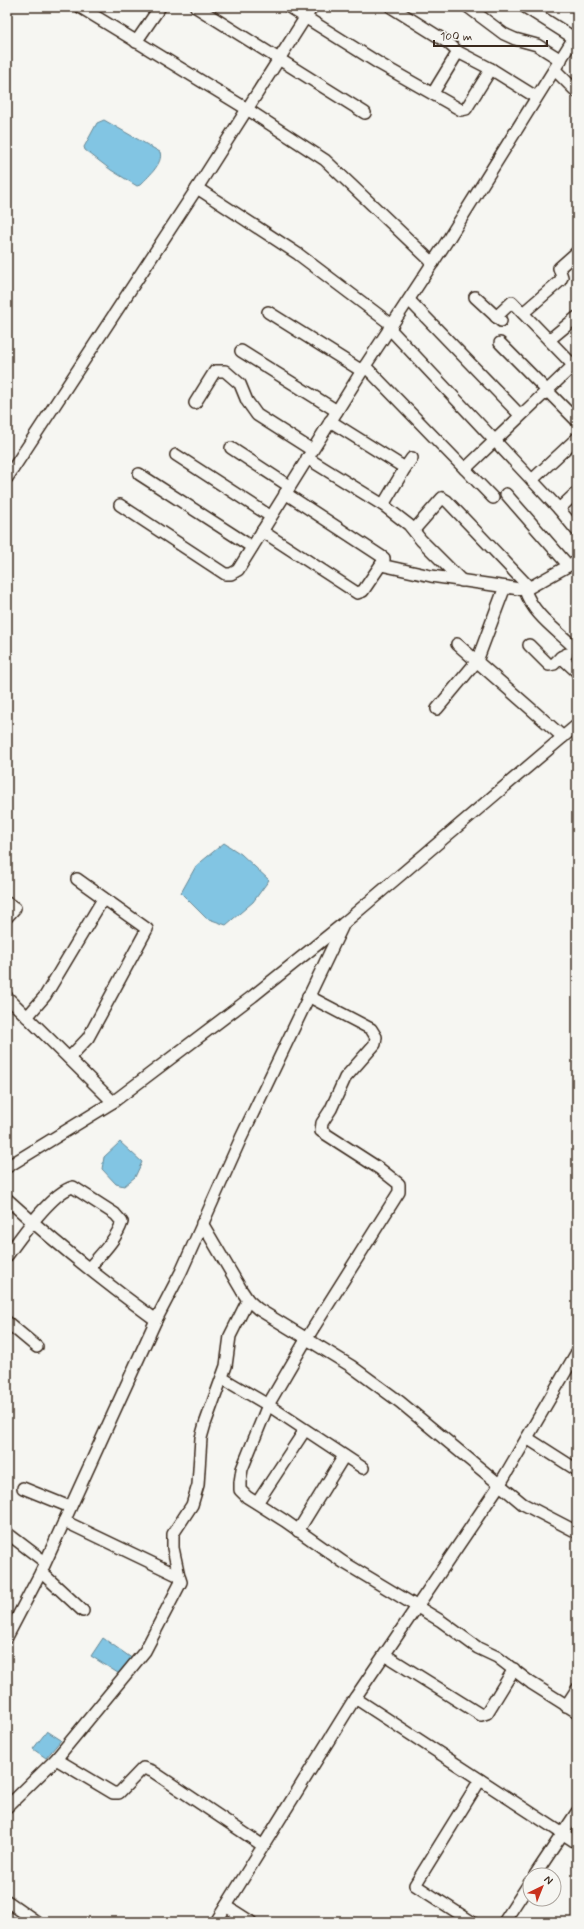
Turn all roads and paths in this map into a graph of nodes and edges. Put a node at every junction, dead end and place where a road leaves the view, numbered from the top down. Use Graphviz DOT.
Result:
graph roads {
  1 [pos="80,7"];
  2 [pos="160,7"];
  3 [pos="196,7"];
  4 [pos="289,7"];
  5 [pos="312,7"];
  6 [pos="391,7"];
  7 [pos="468,7"];
  8 [pos="526,7"];
  9 [pos="305,17"];
  10 [pos="576,35"];
  11 [pos="136,42"];
  12 [pos="458,52"];
  13 [pos="279,59"];
  14 [pos="558,65"];
  15 [pos="491,69"];
  16 [pos="577,92"];
  17 [pos="433,93"];
  18 [pos="536,97"];
  19 [pos="247,109"];
  20 [pos="365,113"];
  21 [pos="197,188"];
  22 [pos="577,252"];
  23 [pos="433,263"];
  24 [pos="475,297"];
  25 [pos="409,300"];
  26 [pos="268,312"];
  27 [pos="523,313"];
  28 [pos="577,317"];
  29 [pos="390,326"];
  30 [pos="549,340"];
  31 [pos="500,342"];
  32 [pos="241,351"];
  33 [pos="575,364"];
  34 [pos="363,369"];
  35 [pos="547,390"];
  36 [pos="195,403"];
  37 [pos="337,411"];
  38 [pos="520,415"];
  39 [pos="330,421"];
  40 [pos="577,421"];
  41 [pos="577,438"];
  42 [pos="494,440"];
  43 [pos="230,448"];
  44 [pos="309,454"];
  45 [pos="176,455"];
  46 [pos="412,458"];
  47 [pos="405,468"];
  48 [pos="465,468"];
  49 [pos="139,474"];
  50 [pos="7,478"];
  51 [pos="532,480"];
  52 [pos="287,489"];
  53 [pos="577,492"];
  54 [pos="506,494"];
  55 [pos="493,498"];
  56 [pos="120,505"];
  57 [pos="383,505"];
  58 [pos="559,509"];
  59 [pos="270,516"];
  60 [pos="414,530"];
  61 [pos="262,531"];
  62 [pos="577,531"];
  63 [pos="252,547"];
  64 [pos="572,563"];
  65 [pos="381,565"];
  66 [pos="462,581"];
  67 [pos="507,587"];
  68 [pos="527,589"];
  69 [pos="457,644"];
  70 [pos="528,645"];
  71 [pos="576,647"];
  72 [pos="562,657"];
  73 [pos="477,661"];
  74 [pos="577,672"];
  75 [pos="437,709"];
  76 [pos="577,725"];
  77 [pos="563,737"];
  78 [pos="77,879"];
  79 [pos="103,898"];
  80 [pos="7,903"];
  81 [pos="7,917"];
  82 [pos="344,923"];
  83 [pos="308,996"];
  84 [pos="7,997"];
  85 [pos="27,1017"];
  86 [pos="68,1058"];
  87 [pos="113,1102"];
  88 [pos="7,1167"];
  89 [pos="7,1199"];
  90 [pos="32,1222"];
  91 [pos="202,1223"];
  92 [pos="7,1256"];
  93 [pos="89,1268"];
  94 [pos="248,1300"];
  95 [pos="156,1320"];
  96 [pos="7,1322"];
  97 [pos="307,1338"];
  98 [pos="37,1347"];
  99 [pos="577,1352"];
  100 [pos="222,1378"];
  101 [pos="268,1405"];
  102 [pos="305,1430"];
  103 [pos="527,1438"];
  104 [pos="344,1456"];
  105 [pos="363,1468"];
  106 [pos="577,1470"];
  107 [pos="500,1484"];
  108 [pos="24,1488"];
  109 [pos="257,1503"];
  110 [pos="70,1507"];
  111 [pos="64,1521"];
  112 [pos="298,1531"];
  113 [pos="577,1532"];
  114 [pos="7,1533"];
  115 [pos="43,1567"];
  116 [pos="180,1576"];
  117 [pos="417,1608"];
  118 [pos="84,1611"];
  119 [pos="7,1638"];
  120 [pos="385,1655"];
  121 [pos="514,1669"];
  122 [pos="577,1689"];
  123 [pos="355,1698"];
  124 [pos="566,1706"];
  125 [pos="577,1712"];
  126 [pos="56,1759"];
  127 [pos="480,1780"];
  128 [pos="7,1807"];
  129 [pos="577,1812"];
  130 [pos="563,1834"];
  131 [pos="577,1843"];
  132 [pos="262,1845"];
  133 [pos="540,1867"];
  134 [pos="522,1894"];
  135 [pos="7,1901"];
  136 [pos="226,1906"];
  137 [pos="25,1919"];
  138 [pos="38,1922"];
  139 [pos="216,1922"];
  140 [pos="252,1922"];
  141 [pos="472,1922"];
  142 [pos="504,1922"];
  1 -- 11 [label="street"];
  2 -- 11 [label="street"];
  3 -- 13 [label="street"];
  4 -- 9 [label="street"];
  5 -- 9 [label="street"];
  6 -- 12 [label="street"];
  7 -- 14 [label="street"];
  8 -- 10 [label="street"];
  9 -- 13 [label="street"];
  9 -- 17 [label="street"];
  10 -- 14 [label="street"];
  11 -- 19 [label="street"];
  12 -- 15 [label="street"];
  12 -- 17 [label="street"];
  13 -- 19 [label="street"];
  13 -- 20 [label="street"];
  14 -- 16 [label="street"];
  14 -- 18 [label="street"];
  15 -- 17 [label="street"];
  15 -- 18 [label="street"];
  18 -- 23 [label="street"];
  19 -- 21 [label="street"];
  19 -- 23 [label="street"];
  21 -- 29 [label="street"];
  21 -- 50 [label="street"];
  22 -- 27 [label="street"];
  23 -- 25 [label="street"];
  24 -- 27 [label="street"];
  25 -- 29 [label="street"];
  25 -- 38 [label="street"];
  26 -- 34 [label="street"];
  27 -- 30 [label="street"];
  28 -- 30 [label="street"];
  29 -- 34 [label="street"];
  29 -- 42 [label="street"];
  30 -- 33 [label="street"];
  31 -- 35 [label="street"];
  32 -- 37 [label="street"];
  33 -- 35 [label="street"];
  34 -- 37 [label="street"];
  34 -- 48 [label="street"];
  35 -- 38 [label="street"];
  35 -- 40 [label="street"];
  36 -- 44 [label="street"];
  37 -- 39 [label="street"];
  38 -- 42 [label="street"];
  39 -- 44 [label="street"];
  39 -- 47 [label="street"];
  41 -- 51 [label="street"];
  42 -- 48 [label="street"];
  42 -- 51 [label="street"];
  43 -- 52 [label="street"];
  44 -- 52 [label="street"];
  44 -- 57 [label="street"];
  45 -- 59 [label="street"];
  46 -- 47 [label="street"];
  47 -- 57 [label="street"];
  48 -- 55 [label="street"];
  49 -- 63 [label="street"];
  51 -- 58 [label="street"];
  52 -- 59 [label="street"];
  52 -- 65 [label="street"];
  53 -- 58 [label="street"];
  54 -- 64 [label="street"];
  56 -- 63 [label="street"];
  57 -- 60 [label="street"];
  58 -- 62 [label="street"];
  59 -- 61 [label="street"];
  60 -- 66 [label="street"];
  60 -- 68 [label="street"];
  61 -- 63 [label="street"];
  61 -- 65 [label="street"];
  64 -- 68 [label="street"];
  65 -- 66 [label="street"];
  66 -- 67 [label="street"];
  67 -- 68 [label="street"];
  67 -- 73 [label="street"];
  68 -- 71 [label="street"];
  69 -- 73 [label="street"];
  70 -- 72 [label="street"];
  71 -- 72 [label="street"];
  72 -- 74 [label="street"];
  73 -- 75 [label="street"];
  73 -- 77 [label="street"];
  76 -- 77 [label="street"];
  77 -- 82 [label="street"];
  78 -- 79 [label="street"];
  79 -- 85 [label="street"];
  79 -- 86 [label="street"];
  80 -- 81 [label="street"];
  82 -- 83 [label="street"];
  82 -- 87 [label="street"];
  83 -- 91 [label="street"];
  83 -- 97 [label="street"];
  84 -- 85 [label="street"];
  85 -- 86 [label="street"];
  86 -- 87 [label="street"];
  87 -- 88 [label="street"];
  89 -- 90 [label="street"];
  90 -- 92 [label="street"];
  90 -- 93 [label="street"];
  90 -- 93 [label="street"];
  91 -- 94 [label="street"];
  91 -- 95 [label="street"];
  93 -- 95 [label="street"];
  94 -- 97 [label="street"];
  94 -- 100 [label="street"];
  95 -- 110 [label="street"];
  96 -- 98 [label="street"];
  97 -- 101 [label="street"];
  97 -- 107 [label="street"];
  99 -- 103 [label="street"];
  100 -- 101 [label="street"];
  100 -- 116 [label="street"];
  101 -- 102 [label="street"];
  101 -- 109 [label="street"];
  102 -- 104 [label="street"];
  102 -- 109 [label="street"];
  103 -- 106 [label="street"];
  103 -- 107 [label="street"];
  104 -- 105 [label="street"];
  104 -- 112 [label="street"];
  107 -- 113 [label="street"];
  107 -- 117 [label="street"];
  108 -- 110 [label="street"];
  109 -- 112 [label="street"];
  110 -- 111 [label="street"];
  111 -- 115 [label="street"];
  111 -- 116 [label="street"];
  112 -- 117 [label="street"];
  114 -- 115 [label="street"];
  115 -- 118 [label="street"];
  115 -- 119 [label="street"];
  116 -- 126 [label="street"];
  117 -- 120 [label="street"];
  117 -- 121 [label="street"];
  120 -- 121 [label="street"];
  120 -- 123 [label="street"];
  121 -- 124 [label="street"];
  122 -- 124 [label="street"];
  123 -- 127 [label="street"];
  123 -- 132 [label="street"];
  124 -- 125 [label="street"];
  126 -- 128 [label="street"];
  126 -- 132 [label="street"];
  127 -- 130 [label="street"];
  127 -- 141 [label="street"];
  129 -- 130 [label="street"];
  130 -- 131 [label="street"];
  130 -- 133 [label="street"];
  132 -- 136 [label="street"];
  134 -- 142 [label="street"];
  135 -- 137 [label="street"];
  136 -- 139 [label="street"];
  136 -- 140 [label="street"];
  137 -- 138 [label="street"];
}
